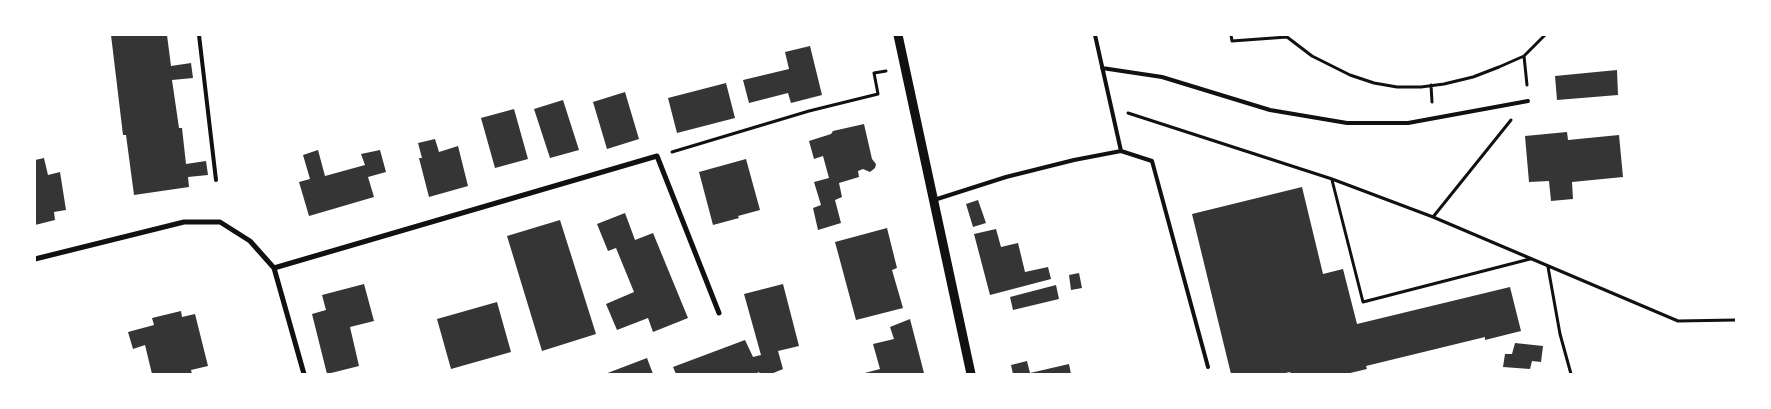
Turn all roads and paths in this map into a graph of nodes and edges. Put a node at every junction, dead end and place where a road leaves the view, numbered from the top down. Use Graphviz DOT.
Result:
graph roads {
  1 [pos="199,35"];
  2 [pos="898,35"];
  3 [pos="1095,35"];
  4 [pos="1231,35"];
  5 [pos="1545,35"];
  6 [pos="1524,56"];
  7 [pos="904,68"];
  8 [pos="1102,68"];
  9 [pos="1528,101"];
  10 [pos="1112,107"];
  11 [pos="1121,151"];
  12 [pos="657,156"];
  13 [pos="1332,179"];
  14 [pos="216,180"];
  15 [pos="932,201"];
  16 [pos="1433,217"];
  17 [pos="35,259"];
  18 [pos="1532,259"];
  19 [pos="1548,266"];
  20 [pos="274,268"];
  21 [pos="719,313"];
  22 [pos="1736,320"];
  23 [pos="1208,367"];
  24 [pos="304,374"];
  25 [pos="970,374"];
  26 [pos="1571,374"];
  1 -- 14 [label="lane"];
  2 -- 7 [label="street"];
  3 -- 8 [label="lane"];
  4 -- 6 [label="path"];
  5 -- 6 [label="path"];
  6 -- 9 [label="path"];
  7 -- 12 [label="path"];
  7 -- 15 [label="street"];
  8 -- 9 [label="lane"];
  8 -- 10 [label="lane"];
  9 -- 16 [label="path"];
  10 -- 11 [label="lane"];
  10 -- 13 [label="path"];
  11 -- 15 [label="lane"];
  11 -- 23 [label="lane"];
  12 -- 20 [label="street"];
  12 -- 21 [label="street"];
  13 -- 16 [label="path"];
  13 -- 18 [label="path"];
  15 -- 25 [label="street"];
  16 -- 18 [label="path"];
  17 -- 20 [label="street"];
  18 -- 19 [label="path"];
  19 -- 22 [label="path"];
  19 -- 26 [label="path"];
  20 -- 24 [label="street"];
}
